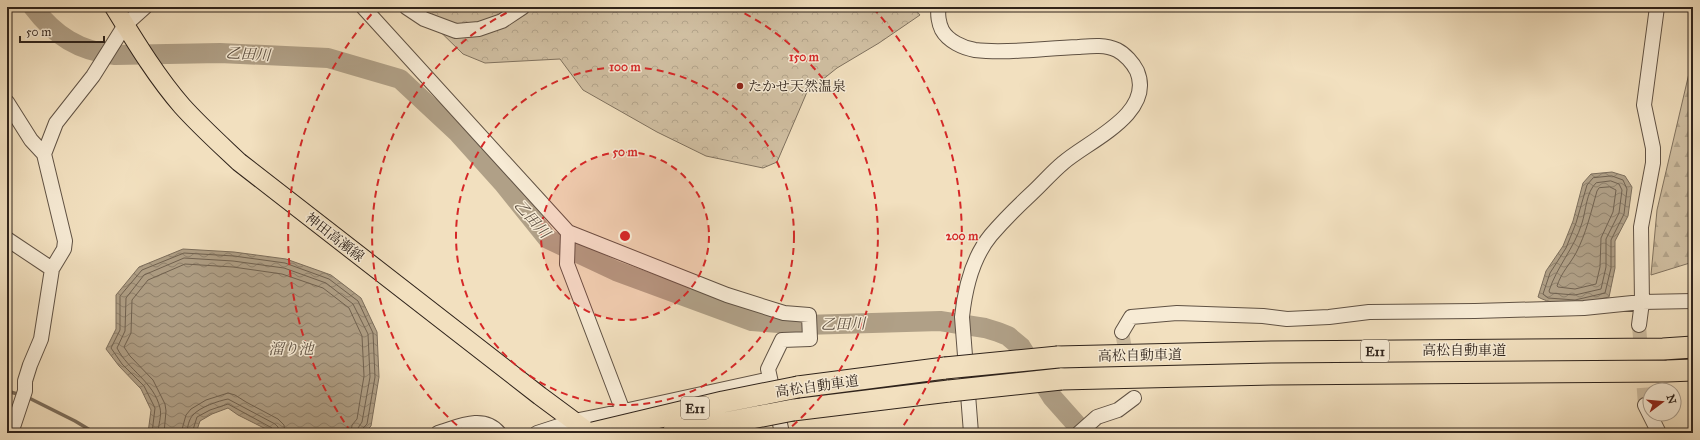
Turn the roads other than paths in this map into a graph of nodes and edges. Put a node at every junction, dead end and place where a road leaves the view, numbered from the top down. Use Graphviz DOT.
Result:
graph roads {
  1 [pos="114,7"];
  2 [pos="145,7"];
  3 [pos="363,7"];
  4 [pos="406,7"];
  5 [pos="522,7"];
  6 [pos="940,7"];
  7 [pos="1657,7"];
  8 [pos="133,16"];
  9 [pos="7,102"];
  10 [pos="44,154"];
  11 [pos="568,232"];
  12 [pos="7,239"];
  13 [pos="52,268"];
  14 [pos="1693,301"];
  15 [pos="1642,302"];
  16 [pos="1639,325"];
  17 [pos="1122,332"];
  18 [pos="1693,347"];
  19 [pos="1693,370"];
  20 [pos="770,379"];
  21 [pos="1134,398"];
  22 [pos="624,412"];
  23 [pos="574,421"];
  24 [pos="1654,422"];
  25 [pos="11,433"];
  26 [pos="438,433"];
  27 [pos="499,433"];
  28 [pos="538,433"];
  29 [pos="592,433"];
  30 [pos="631,433"];
  31 [pos="673,433"];
  32 [pos="782,433"];
  33 [pos="971,433"];
  34 [pos="1079,433"];
  35 [pos="1659,433"];
  1 -- 8 [label="main road, 神田高瀬線"];
  2 -- 8 [label="street"];
  3 -- 11 [label="street"];
  4 -- 5 [label="street"];
  6 -- 33 [label="street"];
  7 -- 15 [label="street"];
  8 -- 10 [label="street"];
  8 -- 23 [label="main road, 神田高瀬線"];
  9 -- 10 [label="street"];
  10 -- 13 [label="street"];
  11 -- 20 [label="street"];
  11 -- 22 [label="street"];
  12 -- 13 [label="street"];
  13 -- 25 [label="street"];
  14 -- 15 [label="street"];
  15 -- 16 [label="street"];
  15 -- 17 [label="street"];
  18 -- 29 [label="highway, 高松自動車道 / E11, bridge"];
  19 -- 31 [label="highway, 高松自動車道 / E11, bridge"];
  20 -- 22 [label="street"];
  20 -- 32 [label="street"];
  21 -- 34 [label="street"];
  22 -- 23 [label="street"];
  22 -- 30 [label="street"];
  23 -- 28 [label="street"];
  23 -- 29 [label="main road, 神田高瀬線"];
  24 -- 35 [label="street"];
  26 -- 27 [label="street"];
}
